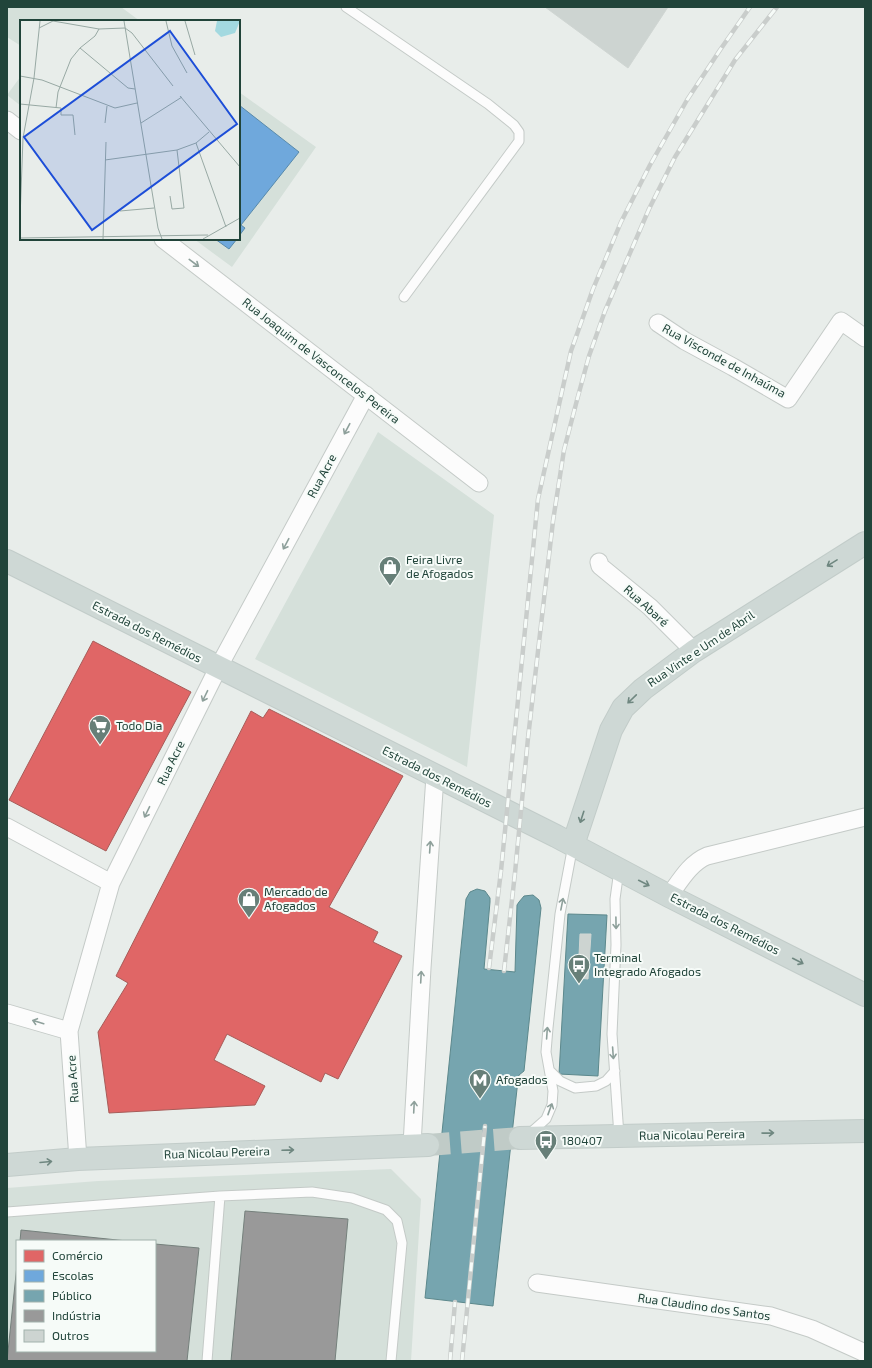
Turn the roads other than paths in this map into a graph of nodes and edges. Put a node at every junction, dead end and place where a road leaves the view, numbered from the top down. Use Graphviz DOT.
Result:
graph roads {
  1 [pos="346,7"];
  2 [pos="7,120"];
  3 [pos="20,130"];
  4 [pos="163,240"];
  5 [pos="404,297"];
  6 [pos="658,323"];
  7 [pos="865,338"];
  8 [pos="366,395"];
  9 [pos="479,483"];
  10 [pos="865,543"];
  11 [pos="7,561"];
  12 [pos="598,562"];
  13 [pos="694,651"];
  14 [pos="218,668"];
  15 [pos="435,776"];
  16 [pos="865,817"];
  17 [pos="7,827"];
  18 [pos="573,845"];
  19 [pos="619,870"];
  20 [pos="111,883"];
  21 [pos="669,896"];
  22 [pos="865,995"];
  23 [pos="7,1013"];
  24 [pos="69,1031"];
  25 [pos="550,1071"];
  26 [pos="615,1071"];
  27 [pos="865,1131"];
  28 [pos="619,1136"];
  29 [pos="522,1138"];
  30 [pos="420,1145"];
  31 [pos="78,1159"];
  32 [pos="7,1165"];
  33 [pos="220,1196"];
  34 [pos="7,1212"];
  35 [pos="537,1283"];
  36 [pos="865,1353"];
  37 [pos="207,1361"];
  38 [pos="391,1361"];
  1 -- 5 [label="lane"];
  2 -- 3 [label="street"];
  4 -- 8 [label="street, Rua Joaquim de Vasconcelos Pereira, one-way"];
  6 -- 7 [label="street, Rua Visconde de Inhaúma"];
  8 -- 9 [label="street, Rua Joaquim de Vasconcelos Pereira"];
  8 -- 14 [label="street, Rua Acre, one-way"];
  10 -- 13 [label="main road, Rua Vinte e Um de Abril, one-way"];
  11 -- 14 [label="main road, Estrada dos Remédios"];
  12 -- 13 [label="street, Rua Abaré"];
  13 -- 18 [label="main road, Rua Vinte e Um de Abril, one-way"];
  14 -- 15 [label="main road, Estrada dos Remédios"];
  14 -- 20 [label="street, Rua Acre, one-way"];
  15 -- 18 [label="main road, Estrada dos Remédios"];
  30 -- 15 [label="street, one-way"];
  16 -- 21 [label="street"];
  17 -- 20 [label="street"];
  18 -- 19 [label="main road, Estrada dos Remédios"];
  25 -- 18 [label="lane, one-way"];
  19 -- 21 [label="main road, Estrada dos Remédios, one-way"];
  19 -- 26 [label="lane, one-way"];
  20 -- 24 [label="street, Rua Acre"];
  21 -- 22 [label="main road, Estrada dos Remédios, one-way"];
  24 -- 23 [label="street, one-way"];
  24 -- 31 [label="street, Rua Acre"];
  25 -- 26 [label="lane"];
  29 -- 25 [label="lane, one-way"];
  26 -- 28 [label="lane"];
  28 -- 27 [label="main road, Rua Nicolau Pereira, one-way"];
  28 -- 29 [label="main road, Rua Nicolau Pereira"];
  31 -- 30 [label="main road, Rua Nicolau Pereira, one-way"];
  32 -- 31 [label="main road, Rua Nicolau Pereira, one-way"];
  33 -- 34 [label="lane"];
  33 -- 37 [label="lane"];
  33 -- 38 [label="lane"];
  35 -- 36 [label="street, Rua Claudino dos Santos"];
}
